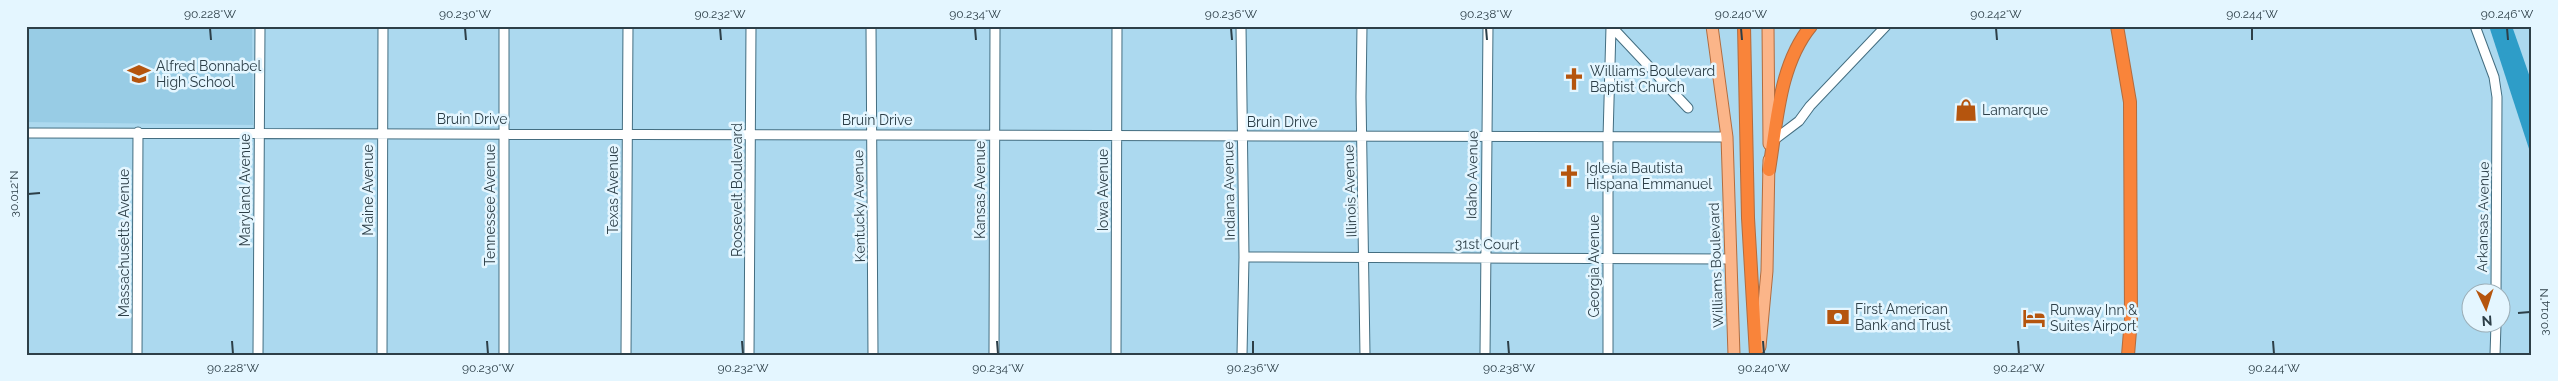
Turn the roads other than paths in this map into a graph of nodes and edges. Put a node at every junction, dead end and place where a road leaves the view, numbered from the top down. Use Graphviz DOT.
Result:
graph roads {
  1 [pos="260,26"];
  2 [pos="383,26"];
  3 [pos="504,26"];
  4 [pos="628,26"];
  5 [pos="751,26"];
  6 [pos="871,26"];
  7 [pos="995,26"];
  8 [pos="1117,26"];
  9 [pos="1241,26"];
  10 [pos="1362,26"];
  11 [pos="1488,26"];
  12 [pos="1712,26"];
  13 [pos="1744,26"];
  14 [pos="1768,26"];
  15 [pos="1811,26"];
  16 [pos="1886,26"];
  17 [pos="2117,26"];
  18 [pos="2475,26"];
  19 [pos="1611,27"];
  20 [pos="1688,108"];
  21 [pos="26,132"];
  22 [pos="138,132"];
  23 [pos="259,132"];
  24 [pos="382,132"];
  25 [pos="504,133"];
  26 [pos="627,134"];
  27 [pos="751,134"];
  28 [pos="872,134"];
  29 [pos="994,134"];
  30 [pos="1118,135"];
  31 [pos="1242,136"];
  32 [pos="1362,136"];
  33 [pos="1486,137"];
  34 [pos="1727,137"];
  35 [pos="1608,138"];
  36 [pos="1774,140"];
  37 [pos="1769,170"];
  38 [pos="1244,256"];
  39 [pos="1365,256"];
  40 [pos="1485,258"];
  41 [pos="1731,258"];
  42 [pos="1608,259"];
  43 [pos="2496,284"];
  44 [pos="2131,319"];
  45 [pos="2496,334"];
  46 [pos="137,355"];
  47 [pos="258,355"];
  48 [pos="382,355"];
  49 [pos="504,355"];
  50 [pos="626,355"];
  51 [pos="750,355"];
  52 [pos="873,355"];
  53 [pos="994,355"];
  54 [pos="1116,355"];
  55 [pos="1242,355"];
  56 [pos="1366,355"];
  57 [pos="1485,355"];
  58 [pos="1608,355"];
  59 [pos="1734,355"];
  60 [pos="1757,355"];
  61 [pos="2128,355"];
  62 [pos="2135,355"];
  63 [pos="2495,355"];
  1 -- 23 [label="street, Maryland Avenue"];
  2 -- 24 [label="street, Maine Avenue"];
  3 -- 25 [label="street, Tennessee Avenue"];
  4 -- 26 [label="street, Texas Avenue"];
  5 -- 27 [label="street, Roosevelt Boulevard"];
  6 -- 28 [label="street, Kentucky Avenue"];
  7 -- 29 [label="street, Kansas Avenue"];
  8 -- 30 [label="street, Iowa Avenue"];
  9 -- 31 [label="street, Indiana Avenue"];
  10 -- 32 [label="street, Illinois Avenue"];
  11 -- 33 [label="street, Idaho Avenue"];
  12 -- 34 [label="main road, Williams Boulevard"];
  13 -- 60 [label="highway"];
  14 -- 37 [label="main road"];
  15 -- 36 [label="highway"];
  16 -- 36 [label="street"];
  17 -- 44 [label="highway"];
  18 -- 43 [label="street, Arkansas Avenue"];
  19 -- 20 [label="street"];
  19 -- 35 [label="street, Georgia Avenue"];
  21 -- 22 [label="street, Bruin Drive"];
  22 -- 23 [label="street, Bruin Drive"];
  22 -- 46 [label="street, Massachusetts Avenue"];
  23 -- 24 [label="street, Bruin Drive"];
  23 -- 47 [label="street, Maryland Avenue"];
  24 -- 25 [label="street, Bruin Drive"];
  24 -- 48 [label="street, Maine Avenue"];
  25 -- 26 [label="street, Bruin Drive"];
  25 -- 49 [label="street, Tennessee Avenue"];
  26 -- 27 [label="street, Bruin Drive"];
  26 -- 50 [label="street, Texas Avenue"];
  27 -- 28 [label="street, Bruin Drive"];
  27 -- 51 [label="street, Roosevelt Boulevard"];
  28 -- 29 [label="street, Bruin Drive"];
  28 -- 52 [label="street, Kentucky Avenue"];
  29 -- 30 [label="street, Bruin Drive"];
  29 -- 53 [label="street, Kansas Avenue"];
  30 -- 31 [label="street, Bruin Drive"];
  30 -- 54 [label="street, Iowa Avenue"];
  31 -- 32 [label="street, Bruin Drive"];
  31 -- 38 [label="street, Indiana Avenue"];
  32 -- 33 [label="street, Bruin Drive"];
  32 -- 39 [label="street, Illinois Avenue"];
  33 -- 35 [label="street, Bruin Drive"];
  33 -- 40 [label="street, Idaho Avenue"];
  34 -- 35 [label="street, Bruin Drive"];
  34 -- 41 [label="main road, Williams Boulevard"];
  35 -- 42 [label="street, Georgia Avenue"];
  36 -- 37 [label="highway"];
  37 -- 60 [label="main road"];
  38 -- 39 [label="street, 31st Court"];
  38 -- 55 [label="street, Indiana Avenue"];
  39 -- 40 [label="street, 31st Court"];
  39 -- 56 [label="street, Illinois Avenue"];
  40 -- 42 [label="street, 31st Court"];
  40 -- 57 [label="street, Idaho Avenue"];
  41 -- 42 [label="street, 31st Court"];
  41 -- 59 [label="main road, Williams Boulevard"];
  42 -- 58 [label="street, Georgia Avenue"];
  44 -- 61 [label="highway"];
  44 -- 62 [label="highway"];
  45 -- 63 [label="street"];
}
